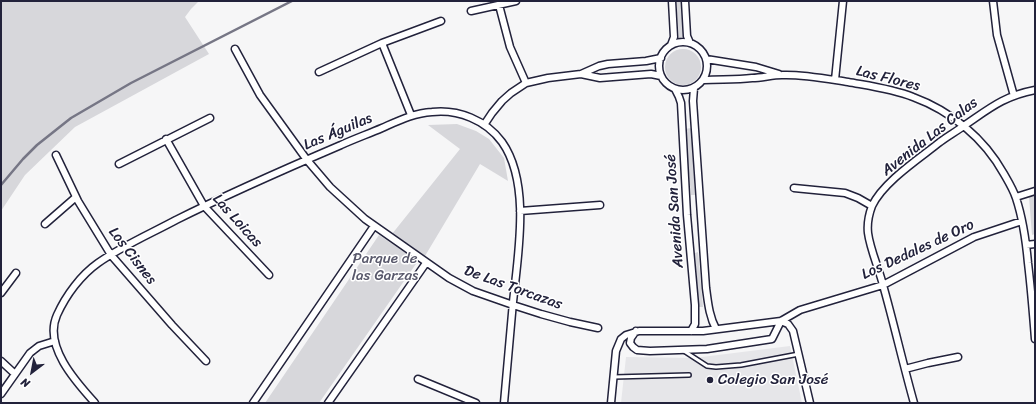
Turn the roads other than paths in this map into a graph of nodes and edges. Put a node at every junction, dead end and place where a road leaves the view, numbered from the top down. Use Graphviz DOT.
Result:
graph roads {
  1 [pos="516,1"];
  2 [pos="672,1"];
  3 [pos="685,1"];
  4 [pos="843,1"];
  5 [pos="993,1"];
  6 [pos="499,5"];
  7 [pos="471,10"];
  8 [pos="441,21"];
  9 [pos="382,43"];
  10 [pos="690,43"];
  11 [pos="671,45"];
  12 [pos="235,49"];
  13 [pos="661,58"];
  14 [pos="706,59"];
  15 [pos="319,72"];
  16 [pos="581,74"];
  17 [pos="782,75"];
  18 [pos="661,76"];
  19 [pos="704,80"];
  20 [pos="835,80"];
  21 [pos="526,83"];
  22 [pos="694,88"];
  23 [pos="675,89"];
  24 [pos="1035,90"];
  25 [pos="1014,96"];
  26 [pos="410,115"];
  27 [pos="210,118"];
  28 [pos="484,124"];
  29 [pos="964,126"];
  30 [pos="166,140"];
  31 [pos="56,155"];
  32 [pos="307,160"];
  33 [pos="119,164"];
  34 [pos="794,188"];
  35 [pos="1035,191"];
  36 [pos="1016,196"];
  37 [pos="76,197"];
  38 [pos="600,205"];
  39 [pos="204,206"];
  40 [pos="872,206"];
  41 [pos="520,211"];
  42 [pos="1022,221"];
  43 [pos="45,224"];
  44 [pos="374,226"];
  45 [pos="1035,244"];
  46 [pos="1026,245"];
  47 [pos="111,255"];
  48 [pos="426,263"];
  49 [pos="16,273"];
  50 [pos="269,275"];
  51 [pos="883,285"];
  52 [pos="1,293"];
  53 [pos="513,305"];
  54 [pos="781,321"];
  55 [pos="598,328"];
  56 [pos="716,329"];
  57 [pos="636,331"];
  58 [pos="691,331"];
  59 [pos="1035,339"];
  60 [pos="56,342"];
  61 [pos="682,350"];
  62 [pos="799,354"];
  63 [pos="958,357"];
  64 [pos="1,361"];
  65 [pos="206,361"];
  66 [pos="905,369"];
  67 [pos="15,374"];
  68 [pos="689,375"];
  69 [pos="614,377"];
  70 [pos="418,378"];
  71 [pos="1,394"];
  72 [pos="95,403"];
  73 [pos="253,403"];
  74 [pos="328,403"];
  75 [pos="476,403"];
  76 [pos="504,403"];
  77 [pos="611,403"];
  78 [pos="810,403"];
  79 [pos="914,403"];
  1 -- 6 [label="street"];
  2 -- 11 [label="street"];
  3 -- 10 [label="street"];
  4 -- 20 [label="street"];
  5 -- 25 [label="street"];
  6 -- 7 [label="street"];
  6 -- 21 [label="street"];
  8 -- 9 [label="street"];
  9 -- 15 [label="street"];
  9 -- 26 [label="street"];
  10 -- 11 [label="street"];
  10 -- 14 [label="street"];
  11 -- 13 [label="street"];
  12 -- 32 [label="street, De Las Torcazas"];
  13 -- 16 [label="street"];
  13 -- 18 [label="street"];
  14 -- 17 [label="street, Las Flores"];
  14 -- 19 [label="street"];
  16 -- 18 [label="street"];
  16 -- 21 [label="street"];
  17 -- 19 [label="street, Las Flores"];
  17 -- 20 [label="street, Las Flores"];
  18 -- 23 [label="street"];
  19 -- 22 [label="street"];
  20 -- 29 [label="street, Las Flores"];
  21 -- 28 [label="street"];
  22 -- 23 [label="street"];
  22 -- 56 [label="street, Avenida San José"];
  23 -- 58 [label="street, Avenida San José"];
  24 -- 25 [label="street, Avenida Las Calas"];
  25 -- 29 [label="street, Avenida Las Calas"];
  26 -- 28 [label="street, Las Águilas"];
  26 -- 32 [label="street, Las Águilas"];
  27 -- 30 [label="street"];
  28 -- 41 [label="street, Las Águilas"];
  29 -- 36 [label="street, Las Flores"];
  29 -- 40 [label="street, Avenida Las Calas"];
  30 -- 33 [label="street"];
  30 -- 39 [label="street, Las Loicas"];
  31 -- 37 [label="street, Los Cisnes"];
  32 -- 39 [label="street, Las Águilas"];
  32 -- 44 [label="street, De Las Torcazas"];
  34 -- 40 [label="street"];
  35 -- 36 [label="street"];
  36 -- 42 [label="street, Las Flores"];
  37 -- 43 [label="street"];
  37 -- 47 [label="street, Los Cisnes"];
  38 -- 41 [label="street"];
  39 -- 47 [label="street, Las Águilas"];
  39 -- 50 [label="street, Las Loicas"];
  40 -- 51 [label="street, Avenida Las Calas"];
  41 -- 53 [label="street, Las Águilas"];
  42 -- 46 [label="street, Las Flores"];
  42 -- 51 [label="street, Los Dedales de Oro"];
  44 -- 48 [label="street, De Las Torcazas"];
  44 -- 73 [label="street"];
  45 -- 46 [label="street"];
  46 -- 59 [label="street, Las Flores"];
  47 -- 60 [label="street, Las Águilas"];
  47 -- 65 [label="street, Los Cisnes"];
  48 -- 53 [label="street, De Las Torcazas"];
  48 -- 74 [label="street"];
  49 -- 52 [label="street"];
  51 -- 54 [label="street, Los Dedales de Oro"];
  51 -- 66 [label="street, Avenida Las Calas"];
  53 -- 55 [label="street, De Las Torcazas"];
  53 -- 76 [label="street, Las Águilas"];
  54 -- 56 [label="street"];
  54 -- 61 [label="street"];
  54 -- 62 [label="street"];
  56 -- 58 [label="street"];
  57 -- 58 [label="street"];
  57 -- 61 [label="street"];
  57 -- 69 [label="street"];
  60 -- 67 [label="street"];
  60 -- 72 [label="street, Las Águilas"];
  61 -- 62 [label="lane"];
  62 -- 78 [label="street"];
  63 -- 66 [label="street"];
  64 -- 67 [label="street"];
  66 -- 79 [label="street, Avenida Las Calas"];
  67 -- 71 [label="street"];
  68 -- 69 [label="lane"];
  69 -- 77 [label="street"];
  70 -- 75 [label="street"];
}
